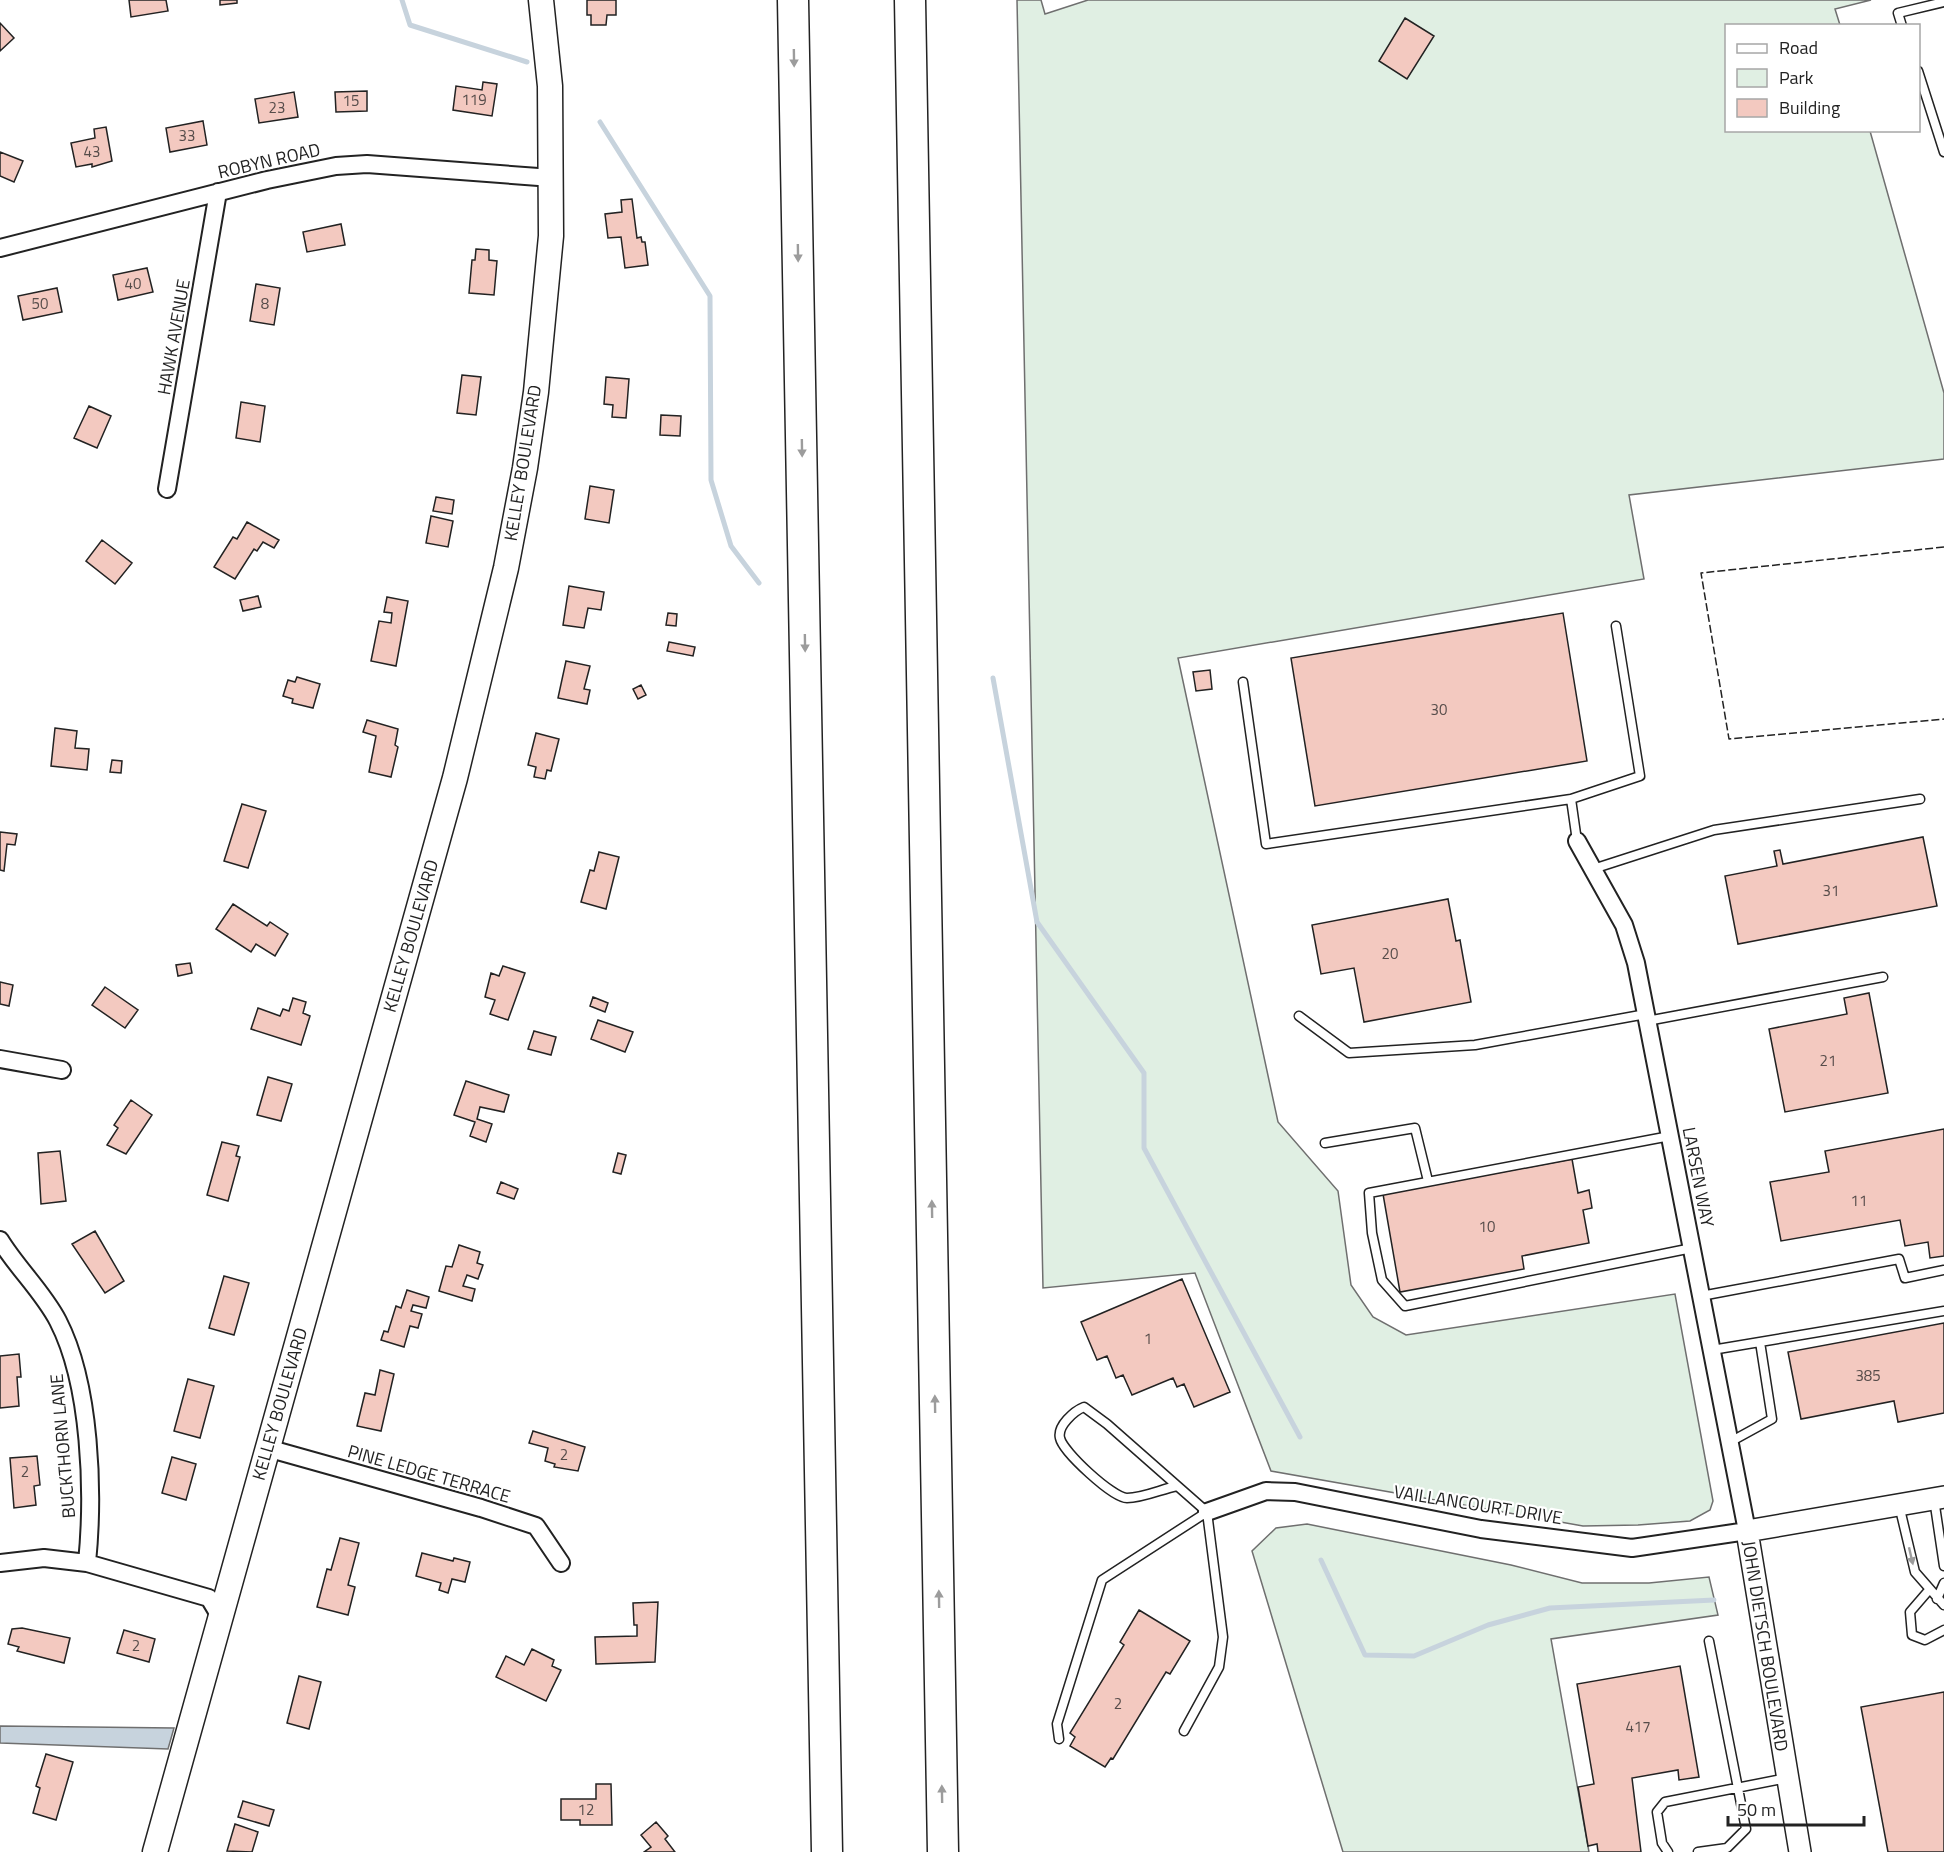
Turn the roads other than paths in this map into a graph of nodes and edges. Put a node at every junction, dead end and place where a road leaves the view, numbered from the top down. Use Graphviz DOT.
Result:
graph roads {
  1 [pos="541,0"];
  2 [pos="794,0"];
  3 [pos="910,0"];
  4 [pos="1944,2"];
  5 [pos="1901,24"];
  6 [pos="1920,77"];
  7 [pos="1944,152"];
  8 [pos="552,178"];
  9 [pos="219,192"];
  10 [pos="0,248"];
  11 [pos="167,489"];
  12 [pos="1616,626"];
  13 [pos="1244,682"];
  14 [pos="1920,799"];
  15 [pos="1571,800"];
  16 [pos="1577,841"];
  17 [pos="1593,869"];
  18 [pos="1883,977"];
  19 [pos="1299,1016"];
  20 [pos="1647,1018"];
  21 [pos="0,1059"];
  22 [pos="62,1070"];
  23 [pos="1670,1136"];
  24 [pos="1325,1143"];
  25 [pos="1428,1181"];
  26 [pos="0,1240"];
  27 [pos="1692,1248"];
  28 [pos="1944,1270"];
  29 [pos="1701,1296"];
  30 [pos="1944,1311"];
  31 [pos="1760,1342"];
  32 [pos="1712,1350"];
  33 [pos="1730,1442"];
  34 [pos="267,1448"];
  35 [pos="1177,1486"];
  36 [pos="1939,1498"];
  37 [pos="1899,1505"];
  38 [pos="1207,1512"];
  39 [pos="1747,1531"];
  40 [pos="0,1563"];
  41 [pos="87,1563"];
  42 [pos="561,1563"];
  43 [pos="1944,1566"];
  44 [pos="1944,1583"];
  45 [pos="1929,1590"];
  46 [pos="1940,1602"];
  47 [pos="221,1618"];
  48 [pos="1944,1630"];
  49 [pos="1709,1641"];
  50 [pos="1184,1731"];
  51 [pos="1059,1739"];
  52 [pos="1786,1778"];
  53 [pos="1736,1787"];
  54 [pos="155,1852"];
  55 [pos="827,1852"];
  56 [pos="943,1852"];
  57 [pos="1668,1852"];
  58 [pos="1698,1852"];
  59 [pos="1800,1852"];
  1 -- 8 [label="main road, KELLEY BOULEVARD"];
  2 -- 55 [label="highway, one-way"];
  56 -- 3 [label="highway, one-way"];
  4 -- 5 [label="lane"];
  6 -- 7 [label="lane"];
  8 -- 9 [label="street, ROBYN ROAD"];
  8 -- 34 [label="main road, KELLEY BOULEVARD"];
  9 -- 10 [label="street, ROBYN ROAD"];
  9 -- 11 [label="street, HAWK AVENUE"];
  12 -- 15 [label="lane"];
  13 -- 15 [label="lane"];
  14 -- 17 [label="lane"];
  15 -- 16 [label="lane"];
  16 -- 17 [label="street, LARSEN WAY"];
  17 -- 20 [label="street, LARSEN WAY"];
  18 -- 20 [label="lane"];
  19 -- 20 [label="lane"];
  20 -- 23 [label="street, LARSEN WAY"];
  21 -- 22 [label="street"];
  23 -- 25 [label="lane"];
  23 -- 27 [label="street, LARSEN WAY"];
  24 -- 25 [label="lane"];
  25 -- 27 [label="lane"];
  26 -- 41 [label="street, BUCKTHORN LANE"];
  27 -- 29 [label="street, LARSEN WAY"];
  28 -- 29 [label="lane"];
  29 -- 32 [label="street, LARSEN WAY"];
  30 -- 31 [label="lane"];
  31 -- 32 [label="lane"];
  31 -- 33 [label="lane"];
  32 -- 33 [label="street, LARSEN WAY"];
  33 -- 39 [label="street, LARSEN WAY"];
  34 -- 42 [label="street, PINE LEDGE TERRACE"];
  34 -- 47 [label="main road, KELLEY BOULEVARD"];
  35 -- 35 [label="lane"];
  35 -- 38 [label="lane"];
  36 -- 37 [label="street, JOHN DIETSCH BOULEVARD"];
  36 -- 43 [label="lane"];
  37 -- 39 [label="street, JOHN DIETSCH BOULEVARD"];
  37 -- 45 [label="lane, one-way"];
  38 -- 39 [label="street, VAILLANCOURT DRIVE"];
  38 -- 50 [label="lane"];
  38 -- 51 [label="lane"];
  39 -- 52 [label="street, JOHN DIETSCH BOULEVARD"];
  40 -- 41 [label="street"];
  41 -- 47 [label="street"];
  44 -- 46 [label="lane"];
  45 -- 46 [label="lane"];
  45 -- 48 [label="lane"];
  47 -- 54 [label="main road, KELLEY BOULEVARD"];
  49 -- 53 [label="lane"];
  52 -- 53 [label="lane"];
  52 -- 59 [label="street, JOHN DIETSCH BOULEVARD"];
  53 -- 57 [label="lane"];
  53 -- 58 [label="lane"];
}
